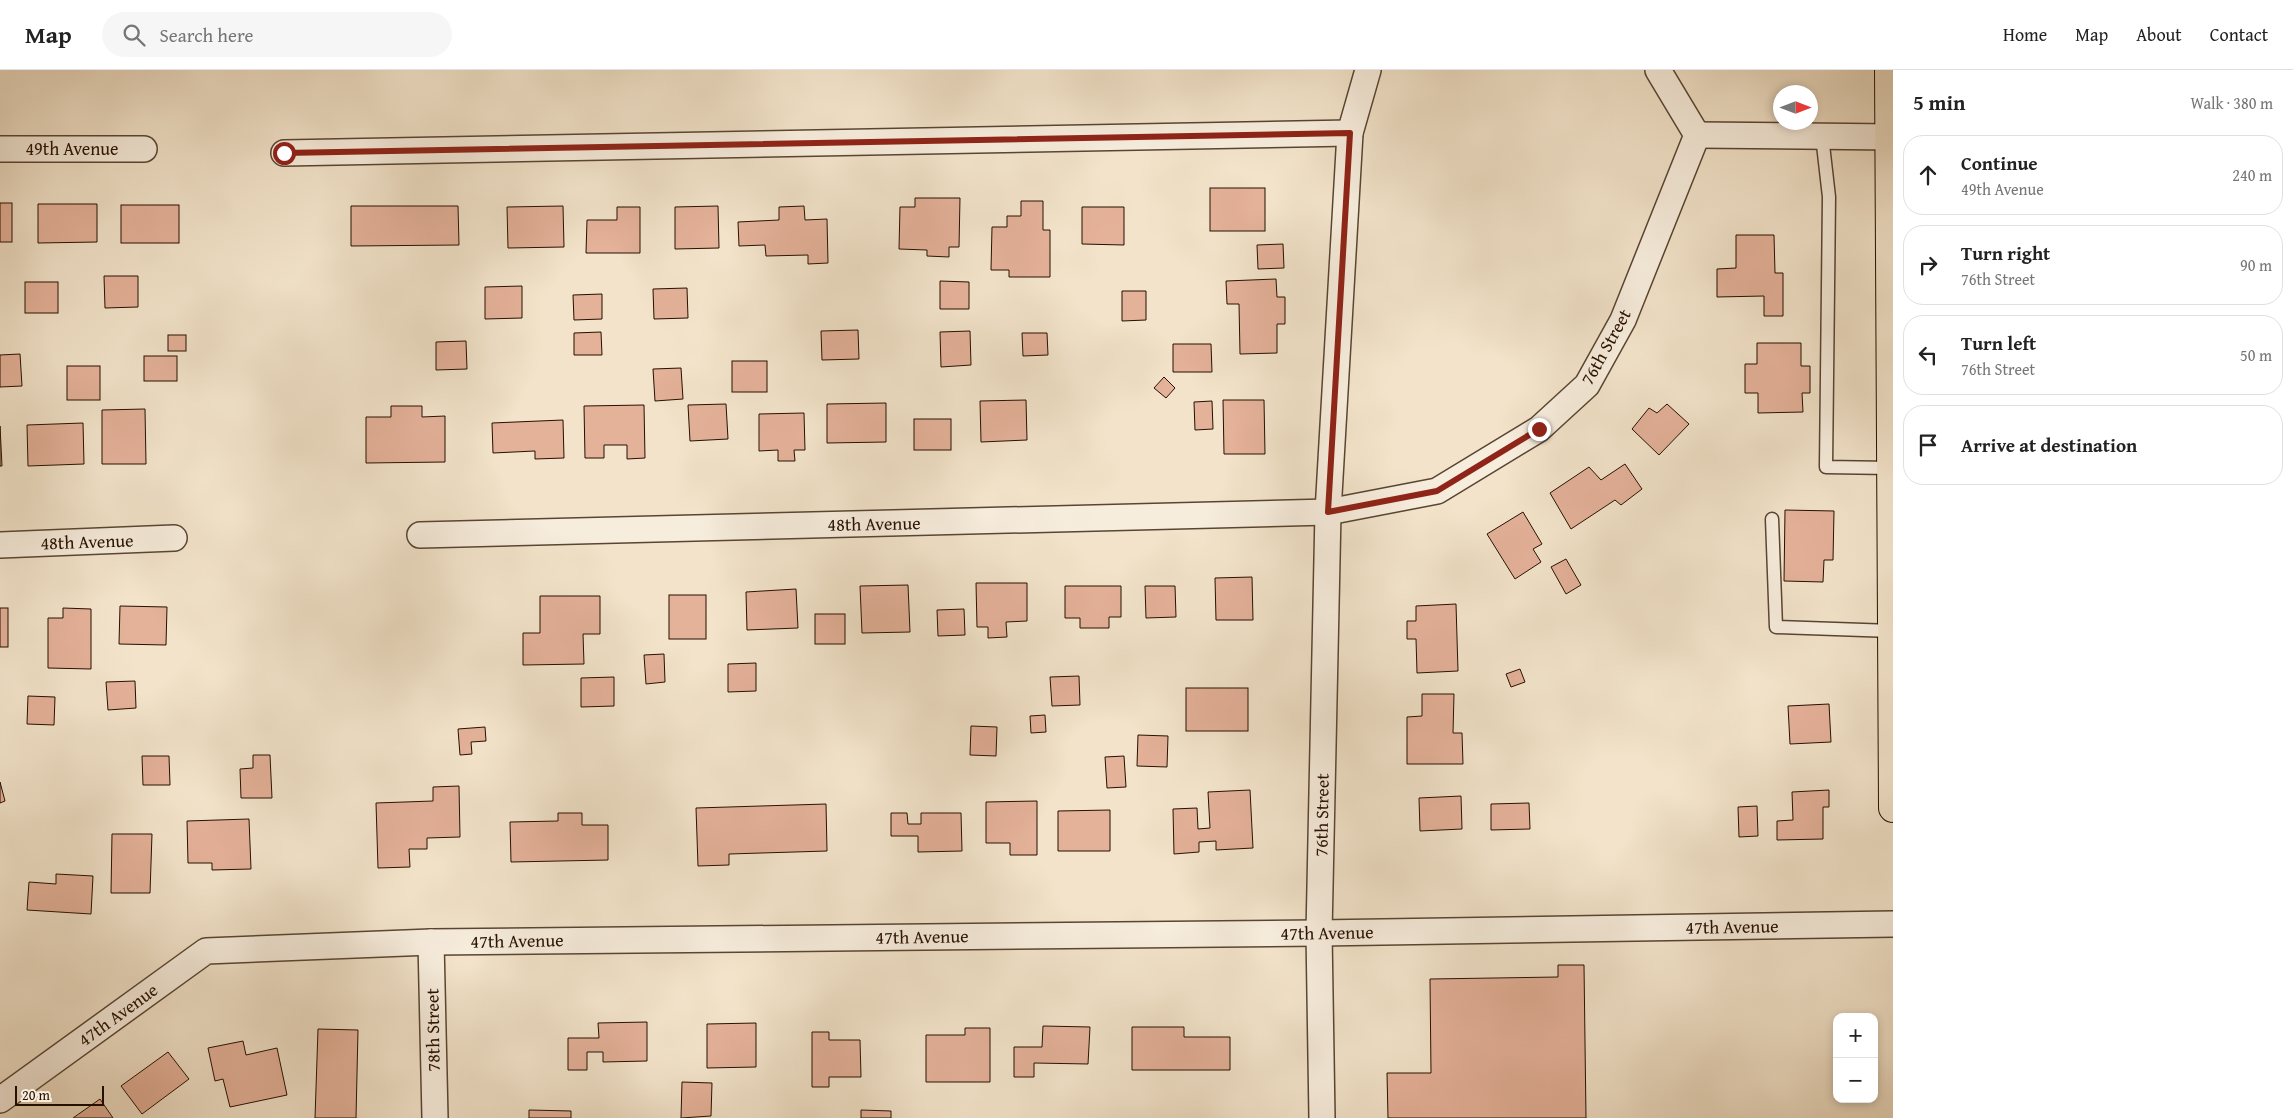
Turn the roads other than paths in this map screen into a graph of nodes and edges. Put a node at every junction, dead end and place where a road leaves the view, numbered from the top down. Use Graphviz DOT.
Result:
graph roads {
  1 [pos="1368,70"];
  2 [pos="1658,70"];
  3 [pos="1889,70"];
  4 [pos="1350,133"];
  5 [pos="1697,135"];
  6 [pos="1822,136"];
  7 [pos="1891,137"];
  8 [pos="0,149"];
  9 [pos="144,149"];
  10 [pos="284,153"];
  11 [pos="1891,468"];
  12 [pos="1328,512"];
  13 [pos="1772,519"];
  14 [pos="420,535"];
  15 [pos="174,538"];
  16 [pos="0,545"];
  17 [pos="1892,631"];
  18 [pos="1893,808"];
  19 [pos="1893,924"];
  20 [pos="1319,933"];
  21 [pos="431,942"];
  22 [pos="0,1100"];
  23 [pos="435,1118"];
  24 [pos="1322,1118"];
  1 -- 4 [label="street, 76th Street"];
  2 -- 5 [label="street"];
  3 -- 7 [label="main road"];
  4 -- 10 [label="street"];
  4 -- 12 [label="street, 76th Street"];
  5 -- 6 [label="street"];
  5 -- 12 [label="street, 76th Street"];
  6 -- 7 [label="street"];
  6 -- 11 [label="lane"];
  7 -- 11 [label="main road"];
  8 -- 9 [label="street, 49th Avenue"];
  11 -- 17 [label="main road"];
  12 -- 14 [label="street, 48th Avenue"];
  12 -- 20 [label="street, 76th Street"];
  13 -- 17 [label="lane"];
  15 -- 16 [label="street, 48th Avenue"];
  17 -- 18 [label="main road"];
  19 -- 20 [label="street, 47th Avenue"];
  20 -- 21 [label="street, 47th Avenue"];
  20 -- 24 [label="street, 76th Street"];
  21 -- 22 [label="street, 47th Avenue"];
  21 -- 23 [label="street, 78th Street"];
}
